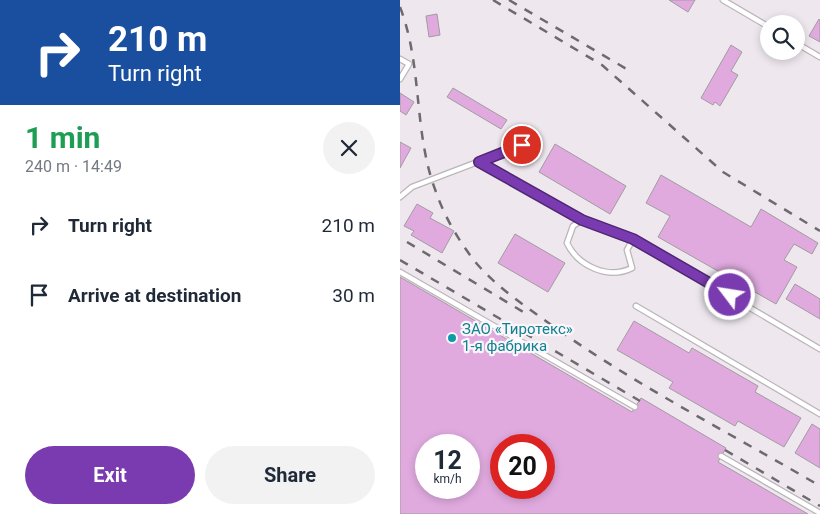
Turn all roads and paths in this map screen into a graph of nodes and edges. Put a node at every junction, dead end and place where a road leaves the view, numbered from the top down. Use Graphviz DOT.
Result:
graph roads {
  1 [pos="723,0"];
  2 [pos="760,22"];
  3 [pos="805,48"];
  4 [pos="820,57"];
  5 [pos="400,59"];
  6 [pos="400,79"];
  7 [pos="522,145"];
  8 [pos="479,162"];
  9 [pos="400,198"];
  10 [pos="582,220"];
  11 [pos="633,239"];
  12 [pos="400,272"];
  13 [pos="636,306"];
  14 [pos="820,349"];
  15 [pos="635,407"];
  16 [pos="820,414"];
  17 [pos="721,456"];
  18 [pos="820,513"];
  1 -- 2 [label="lane"];
  3 -- 4 [label="lane"];
  5 -- 6 [label="lane"];
  7 -- 8 [label="lane"];
  8 -- 9 [label="lane"];
  8 -- 10 [label="lane"];
  10 -- 11 [label="lane"];
  10 -- 11 [label="lane"];
  11 -- 14 [label="lane"];
  12 -- 15 [label="lane"];
  13 -- 16 [label="lane"];
  17 -- 18 [label="lane"];
}
